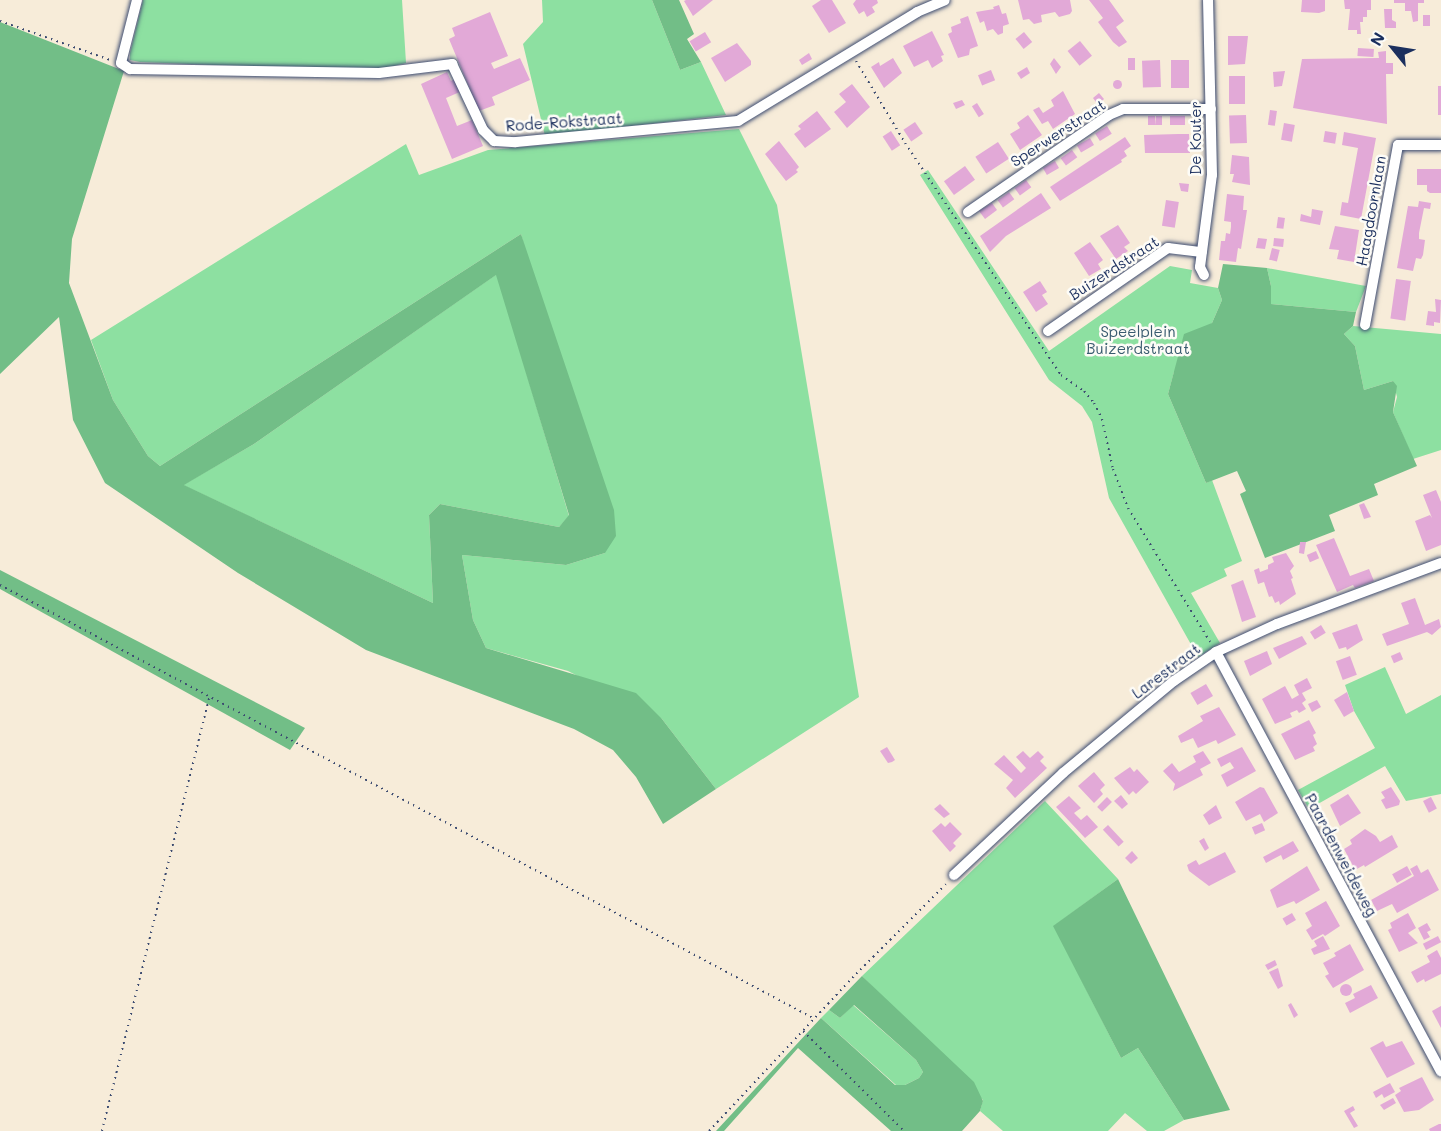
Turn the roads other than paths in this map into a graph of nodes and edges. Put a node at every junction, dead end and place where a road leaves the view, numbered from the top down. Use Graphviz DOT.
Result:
graph roads {
  1 [pos="137,0"];
  2 [pos="945,0"];
  3 [pos="1208,0"];
  4 [pos="1211,109"];
  5 [pos="1441,145"];
  6 [pos="968,212"];
  7 [pos="1202,252"];
  8 [pos="1204,275"];
  9 [pos="1365,325"];
  10 [pos="1048,331"];
  11 [pos="1441,563"];
  12 [pos="1216,652"];
  13 [pos="954,876"];
  14 [pos="1441,1071"];
  1 -- 2 [label="street, Rode-Rokstraat"];
  3 -- 4 [label="street, De Kouter"];
  4 -- 6 [label="street, Sperwerstraat"];
  4 -- 7 [label="street, De Kouter"];
  5 -- 9 [label="street, Haagdoornlaan"];
  7 -- 8 [label="street, De Kouter"];
  7 -- 10 [label="street, Buizerdstraat"];
  11 -- 12 [label="street, Larestraat"];
  12 -- 13 [label="street, Larestraat"];
  12 -- 14 [label="street, Paardenweideweg"];
}
